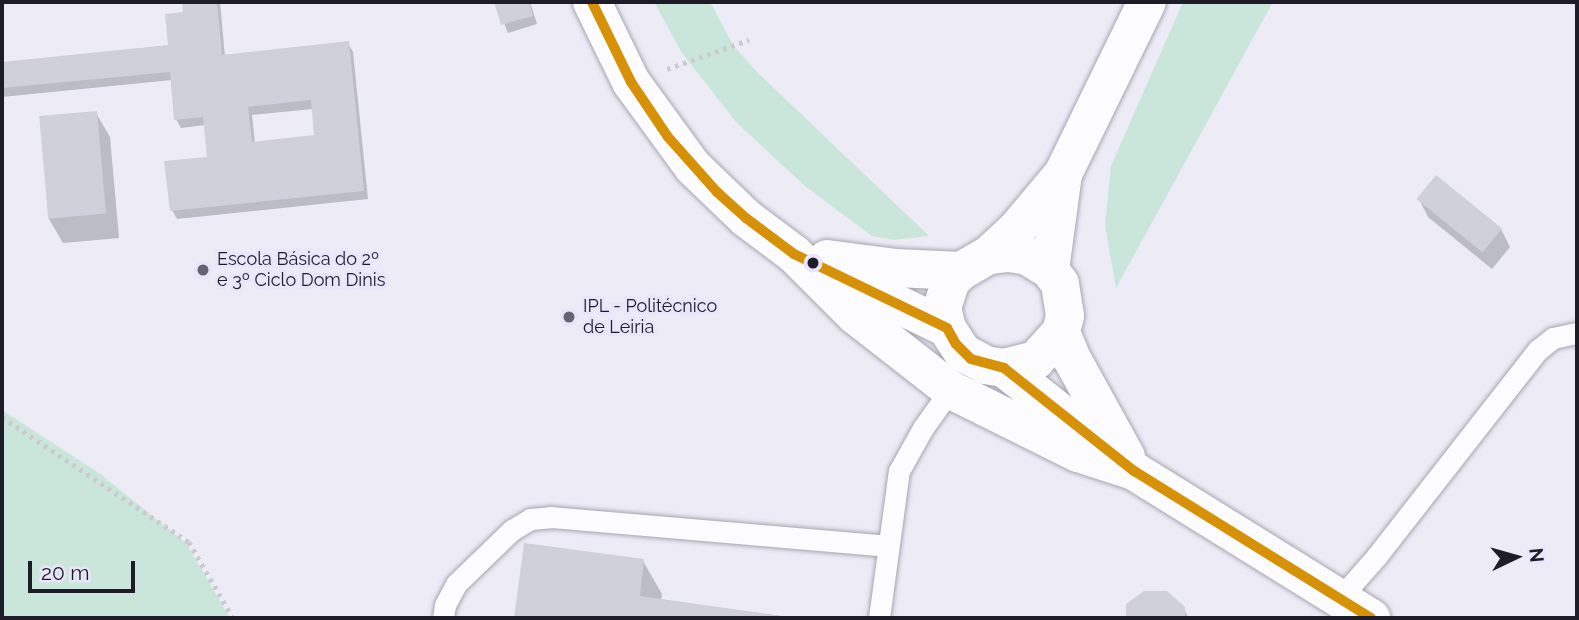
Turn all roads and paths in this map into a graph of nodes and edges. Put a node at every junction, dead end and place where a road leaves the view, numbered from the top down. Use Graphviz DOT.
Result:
graph roads {
  1 [pos="592,2"];
  2 [pos="1147,2"];
  3 [pos="748,40"];
  4 [pos="631,82"];
  5 [pos="1063,174"];
  6 [pos="794,254"];
  7 [pos="975,263"];
  8 [pos="1050,270"];
  9 [pos="947,328"];
  10 [pos="1061,332"];
  11 [pos="1577,333"];
  12 [pos="975,372"];
  13 [pos="2,417"];
  14 [pos="1134,471"];
  15 [pos="888,546"];
  16 [pos="1339,598"];
  17 [pos="233,618"];
  18 [pos="443,618"];
  19 [pos="879,618"];
  20 [pos="1371,618"];
  1 -- 4 [label="main road"];
  2 -- 5 [label="main road"];
  3 -- 4 [label="path"];
  4 -- 6 [label="main road"];
  5 -- 7 [label="main road"];
  5 -- 8 [label="main road"];
  6 -- 7 [label="main road"];
  6 -- 9 [label="main road"];
  6 -- 12 [label="main road"];
  7 -- 8 [label="main road"];
  7 -- 9 [label="main road"];
  8 -- 10 [label="main road"];
  9 -- 12 [label="main road"];
  10 -- 12 [label="main road"];
  10 -- 14 [label="main road"];
  11 -- 16 [label="lane"];
  12 -- 14 [label="main road"];
  12 -- 14 [label="main road"];
  12 -- 15 [label="lane"];
  13 -- 17 [label="path"];
  14 -- 16 [label="main road"];
  15 -- 18 [label="lane"];
  15 -- 19 [label="lane"];
  16 -- 20 [label="main road"];
}
